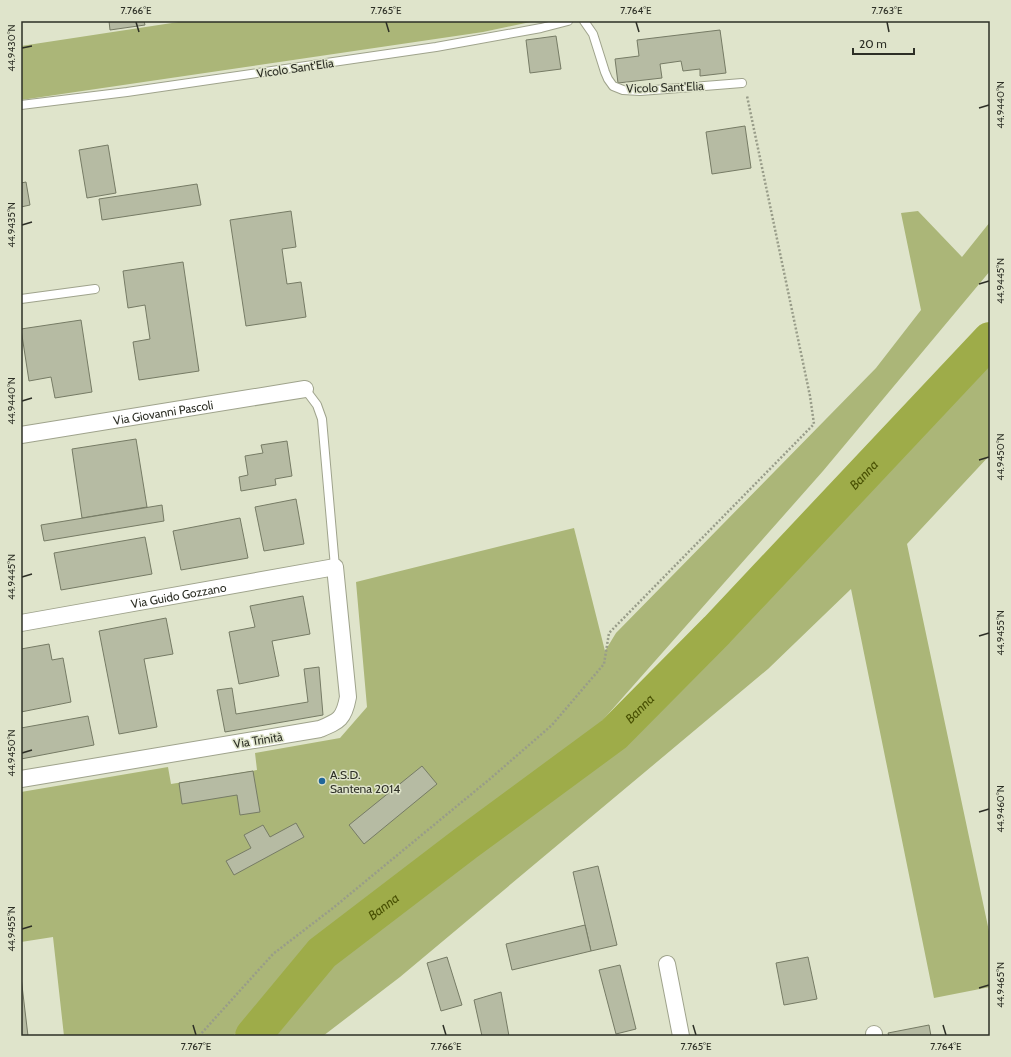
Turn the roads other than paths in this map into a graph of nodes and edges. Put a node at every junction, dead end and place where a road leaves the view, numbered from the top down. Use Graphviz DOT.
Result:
graph roads {
  1 [pos="568,21"];
  2 [pos="584,21"];
  3 [pos="742,83"];
  4 [pos="21,105"];
  5 [pos="95,289"];
  6 [pos="21,299"];
  7 [pos="305,389"];
  8 [pos="21,435"];
  9 [pos="335,567"];
  10 [pos="21,623"];
  11 [pos="21,779"];
  12 [pos="667,964"];
  13 [pos="682,1036"];
  1 -- 4 [label="lane, Vicolo Sant'Elia"];
  2 -- 3 [label="lane, Vicolo Sant'Elia"];
  5 -- 6 [label="lane"];
  7 -- 8 [label="street, Via Giovanni Pascoli"];
  7 -- 9 [label="lane"];
  9 -- 10 [label="street, Via Guido Gozzano"];
  9 -- 11 [label="street, Via Trinità"];
  12 -- 13 [label="street"];
}
